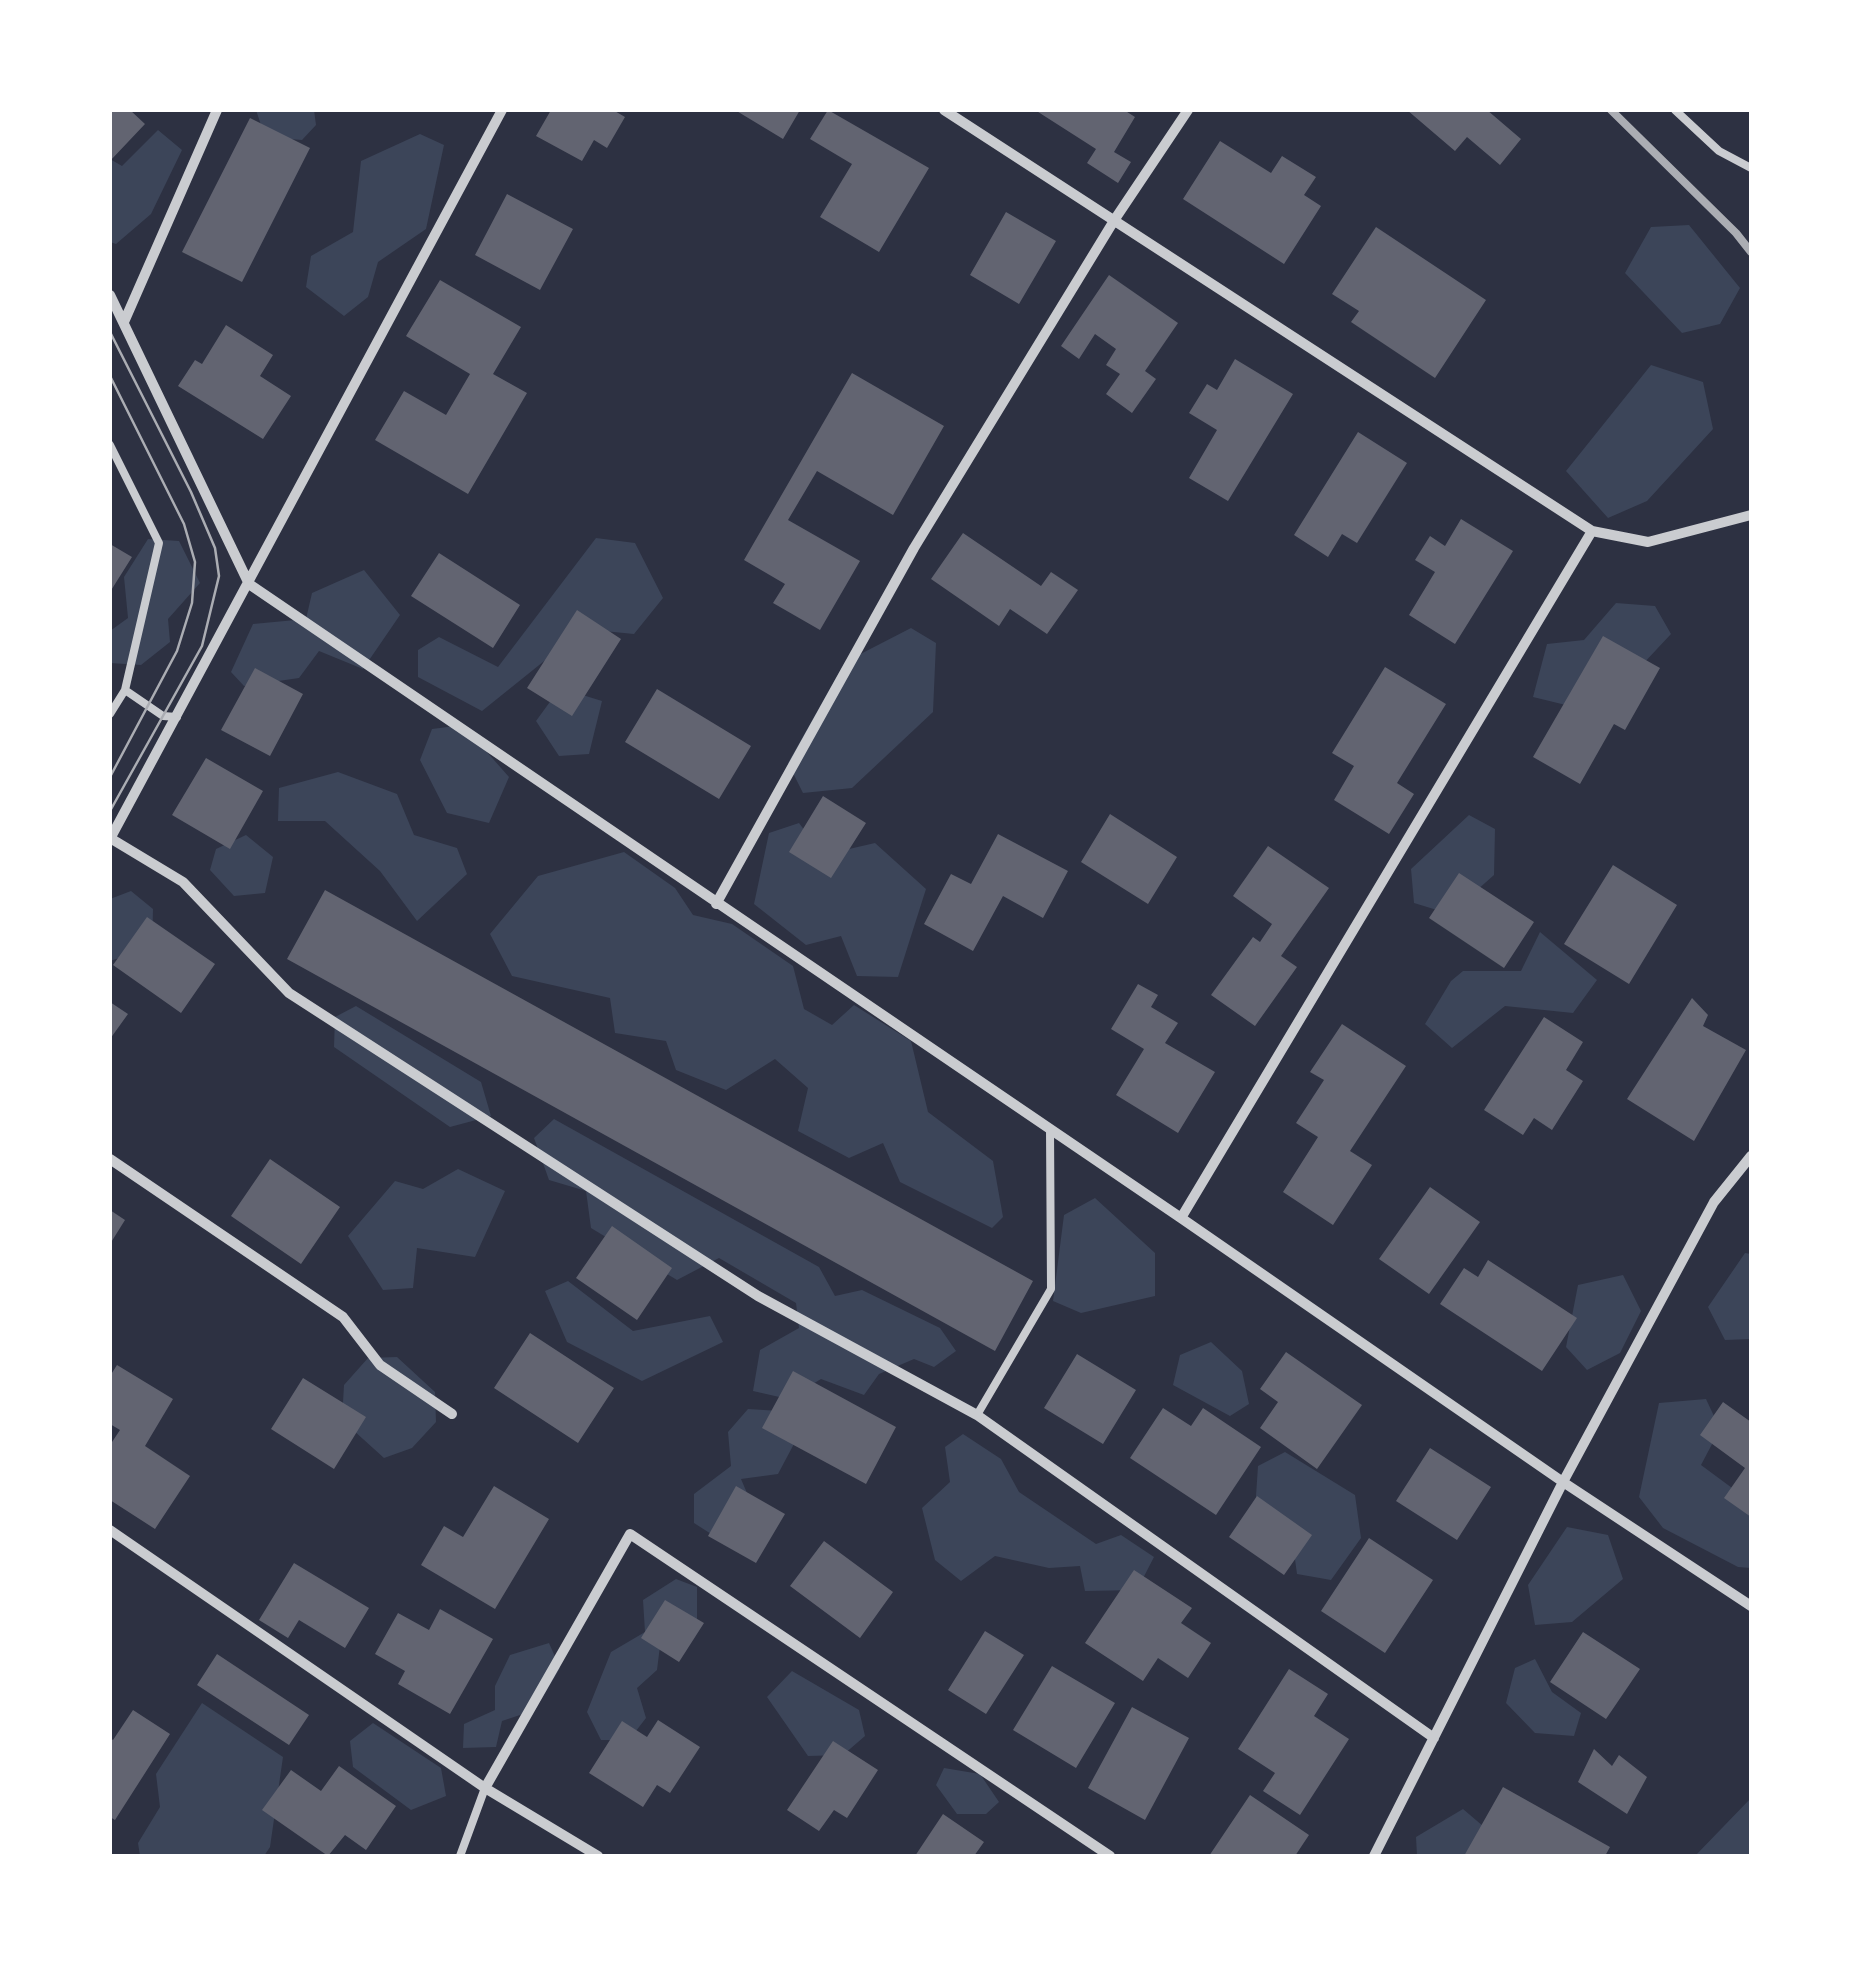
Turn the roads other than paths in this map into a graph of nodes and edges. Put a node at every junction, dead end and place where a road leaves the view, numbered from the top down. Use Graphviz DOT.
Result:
graph roads {
  1 [pos="217,110"];
  2 [pos="502,110"];
  3 [pos="944,110"];
  4 [pos="1188,110"];
  5 [pos="1675,110"];
  6 [pos="1751,168"];
  7 [pos="1115,219"];
  8 [pos="110,294"];
  9 [pos="124,322"];
  10 [pos="110,445"];
  11 [pos="1751,516"];
  12 [pos="1592,531"];
  13 [pos="249,584"];
  14 [pos="125,690"];
  15 [pos="110,714"];
  16 [pos="176,717"];
  17 [pos="110,838"];
  18 [pos="716,904"];
  19 [pos="1050,1129"];
  20 [pos="1751,1156"];
  21 [pos="110,1160"];
  22 [pos="1181,1218"];
  23 [pos="452,1414"];
  24 [pos="977,1416"];
  25 [pos="1564,1482"];
  26 [pos="110,1530"];
  27 [pos="1751,1606"];
  28 [pos="1434,1738"];
  29 [pos="485,1788"];
  30 [pos="460,1856"];
  31 [pos="598,1856"];
  32 [pos="1110,1856"];
  33 [pos="1374,1856"];
  1 -- 9 [label="street"];
  2 -- 13 [label="street"];
  3 -- 7 [label="street"];
  4 -- 7 [label="street"];
  5 -- 6 [label="lane"];
  7 -- 12 [label="street"];
  7 -- 18 [label="street"];
  8 -- 9 [label="street"];
  9 -- 13 [label="street"];
  10 -- 14 [label="lane"];
  11 -- 12 [label="street"];
  12 -- 22 [label="street"];
  13 -- 16 [label="street"];
  13 -- 18 [label="street"];
  14 -- 15 [label="lane"];
  14 -- 16 [label="lane"];
  16 -- 17 [label="street"];
  17 -- 24 [label="street"];
  18 -- 19 [label="street"];
  19 -- 22 [label="street"];
  19 -- 24 [label="lane"];
  20 -- 25 [label="street"];
  21 -- 23 [label="street"];
  22 -- 25 [label="street"];
  24 -- 28 [label="street"];
  25 -- 27 [label="street"];
  25 -- 28 [label="street"];
  26 -- 29 [label="street"];
  28 -- 33 [label="street"];
  29 -- 30 [label="lane"];
  29 -- 31 [label="street"];
  29 -- 32 [label="street"];
}
